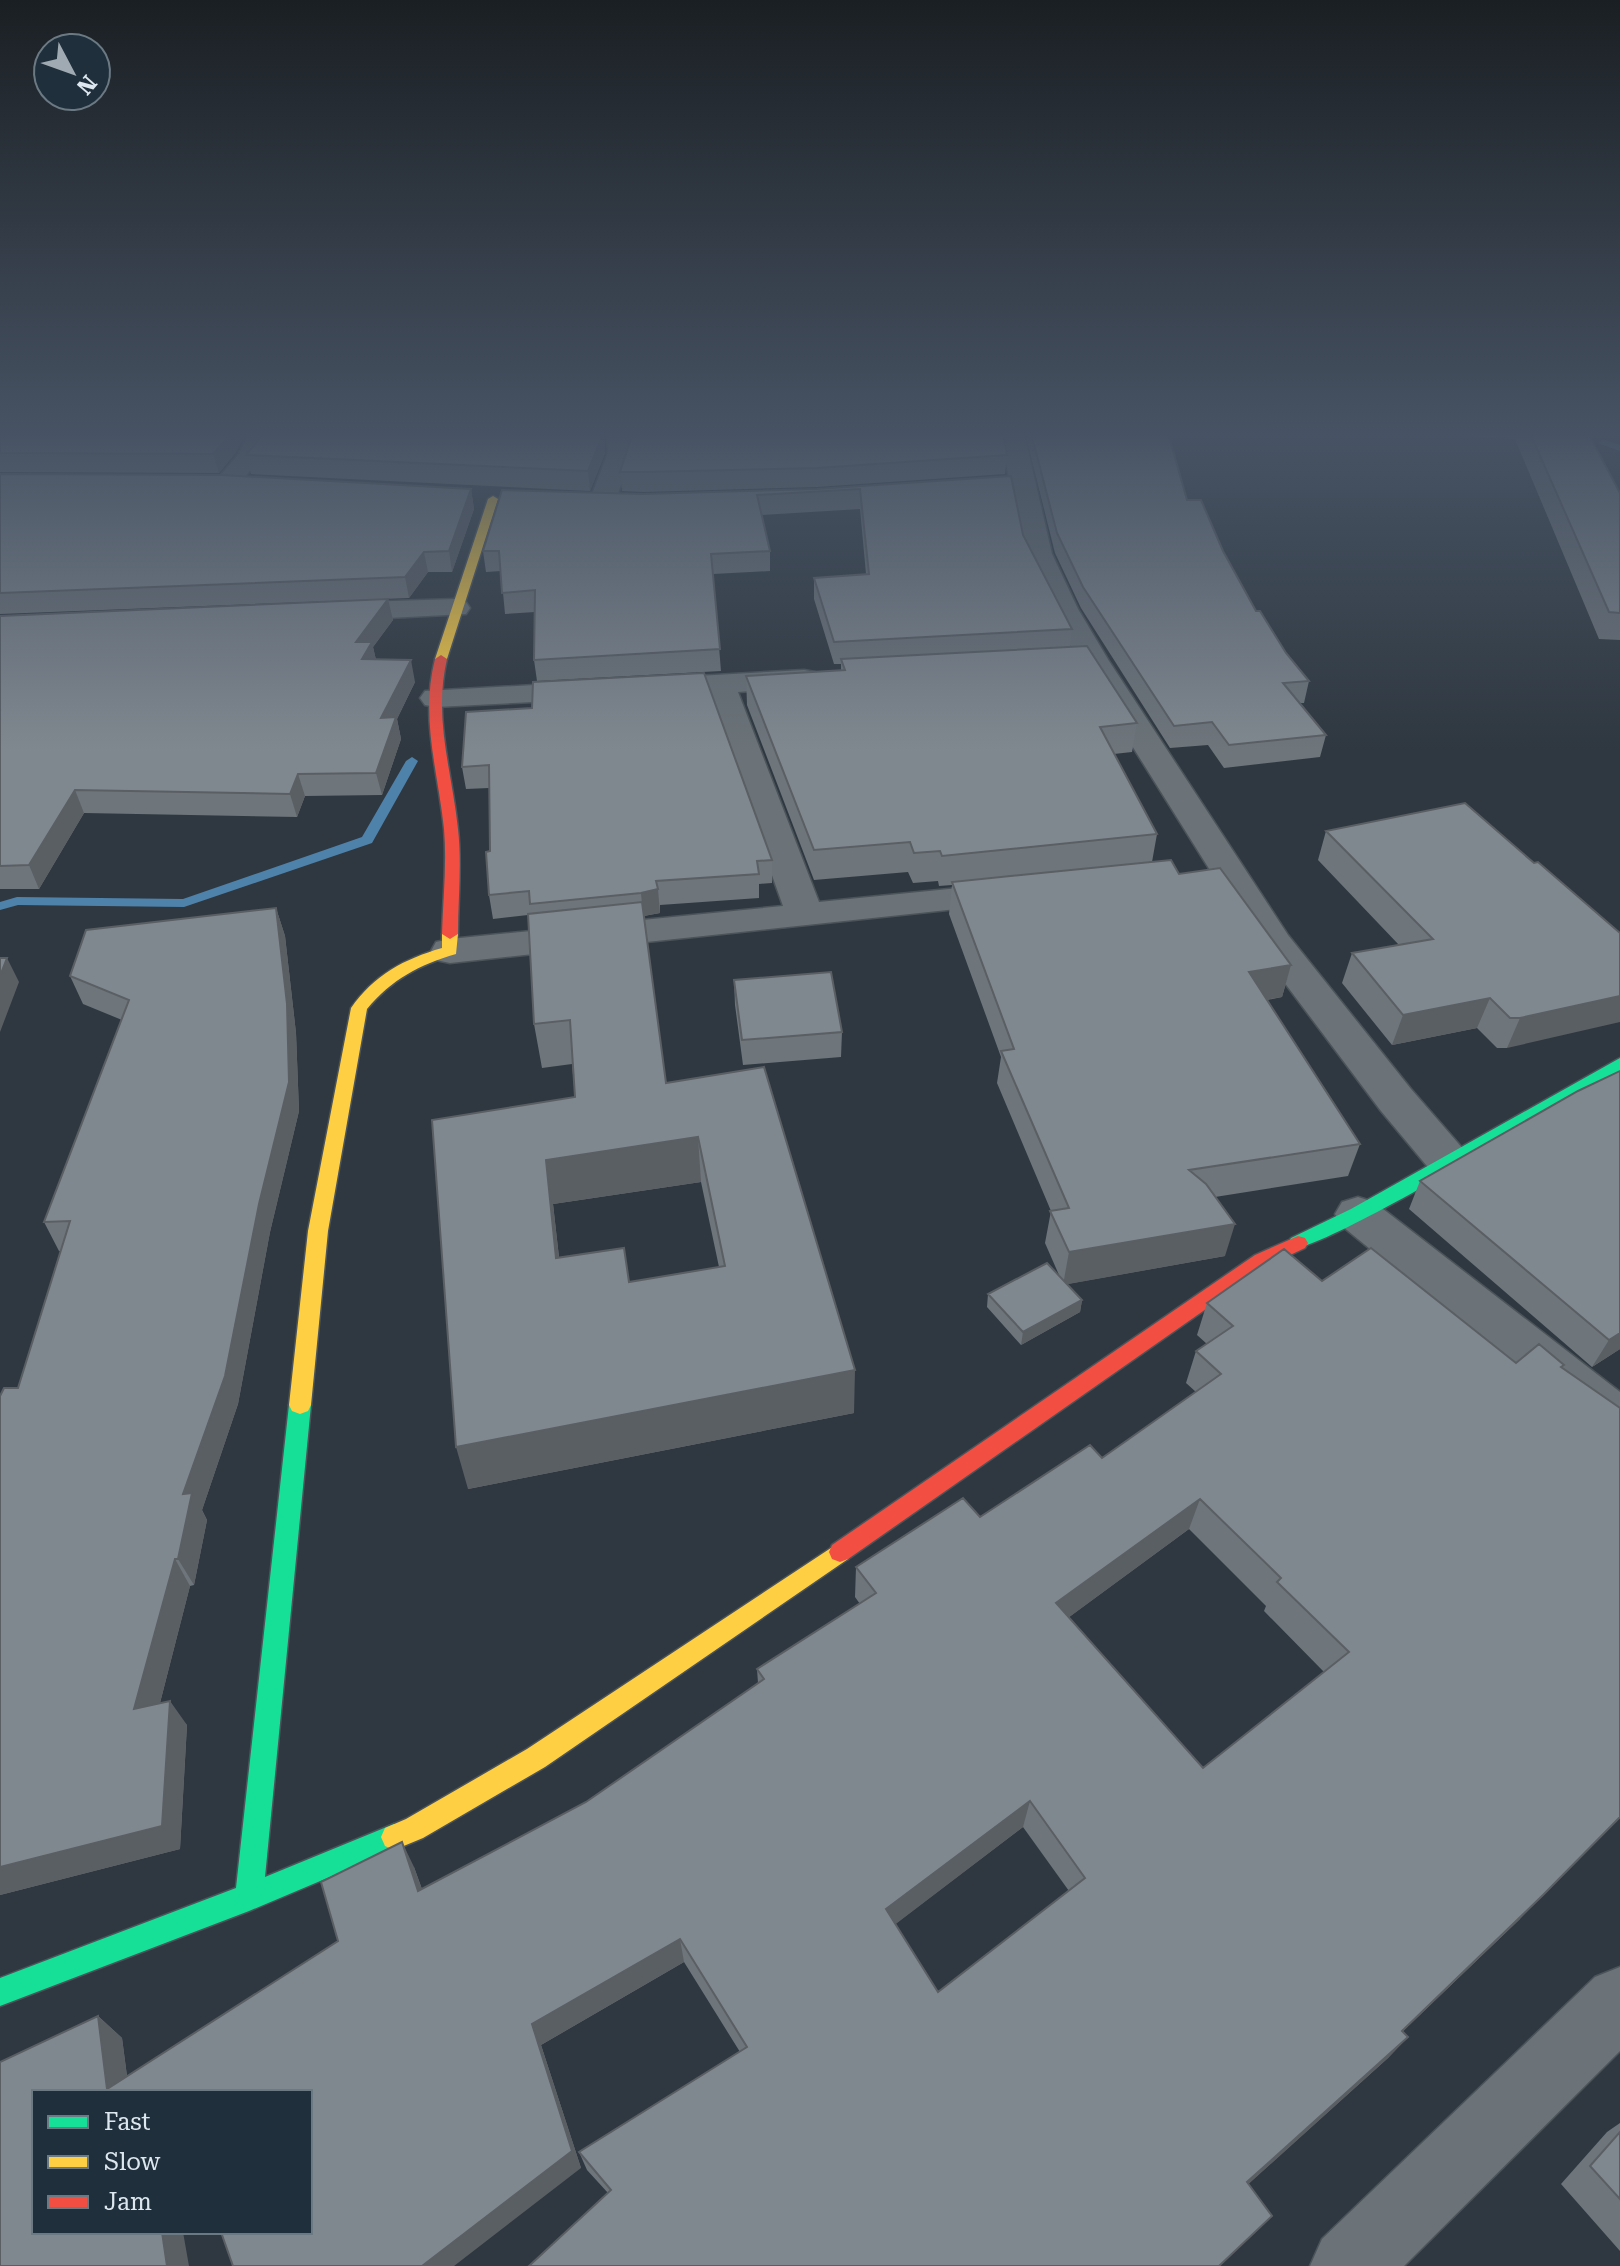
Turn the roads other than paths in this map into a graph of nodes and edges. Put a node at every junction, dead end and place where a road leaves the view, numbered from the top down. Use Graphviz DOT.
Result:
graph roads {
  1 [pos="479,539"];
  2 [pos="1032,539"];
  3 [pos="456,608"];
  4 [pos="302,613"];
  5 [pos="829,678"];
  6 [pos="720,685"];
  7 [pos="436,698"];
  8 [pos="1039,891"];
  9 [pos="805,914"];
  10 [pos="450,951"];
  11 [pos="1620,1064"];
  12 [pos="1448,1161"];
  13 [pos="1358,1214"];
  14 [pos="1620,1422"];
  15 [pos="249,1897"];
  16 [pos="0,1992"];
  17 [pos="1620,2002"];
  18 [pos="1349,2266"];
  1 -- 3 [label="street"];
  2 -- 12 [label="street"];
  3 -- 4 [label="street"];
  3 -- 7 [label="street"];
  5 -- 6 [label="street"];
  6 -- 7 [label="street"];
  6 -- 9 [label="street"];
  7 -- 10 [label="street"];
  8 -- 9 [label="street"];
  9 -- 10 [label="street"];
  10 -- 15 [label="street"];
  11 -- 12 [label="street"];
  12 -- 13 [label="street"];
  13 -- 14 [label="street"];
  13 -- 15 [label="street"];
  15 -- 16 [label="street"];
  17 -- 18 [label="street"];
}
